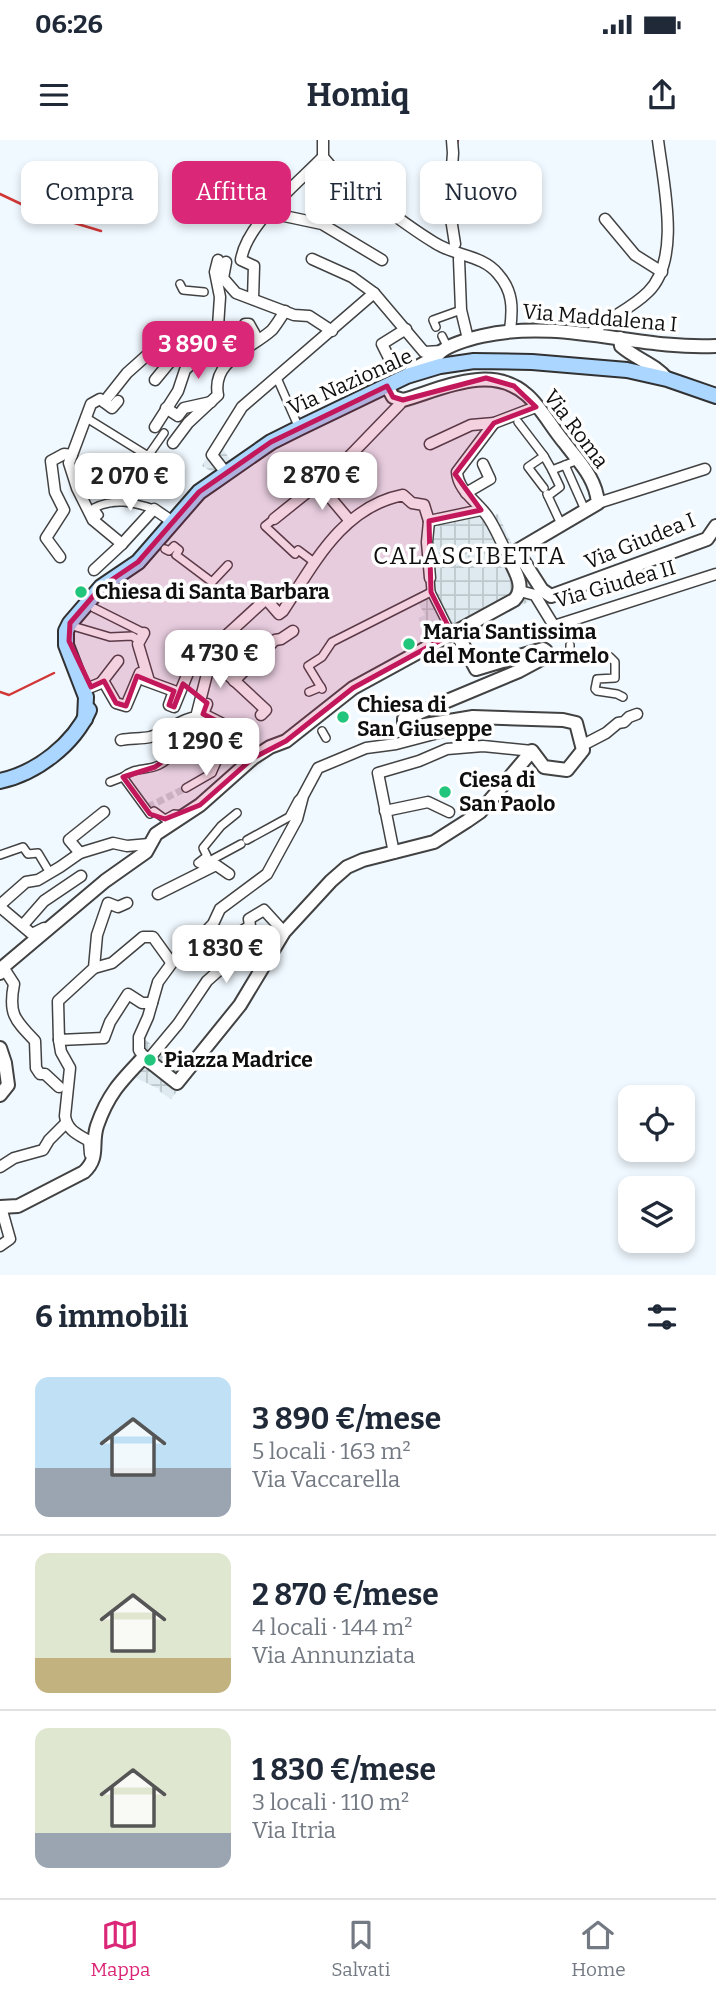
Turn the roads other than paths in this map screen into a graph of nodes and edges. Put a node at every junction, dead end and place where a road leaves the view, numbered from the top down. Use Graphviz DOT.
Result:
graph roads {
  1 [pos="323,140"];
  2 [pos="452,140"];
  3 [pos="658,140"];
  4 [pos="323,157"];
  5 [pos="291,191"];
  6 [pos="291,217"];
  7 [pos="605,219"];
  8 [pos="256,224"];
  9 [pos="455,244"];
  10 [pos="312,259"];
  11 [pos="459,259"];
  12 [pos="382,260"];
  13 [pos="662,272"];
  14 [pos="180,284"];
  15 [pos="204,292"];
  16 [pos="374,292"];
  17 [pos="253,299"];
  18 [pos="461,310"];
  19 [pos="285,311"];
  20 [pos="436,327"];
  21 [pos="406,329"];
  22 [pos="510,330"];
  23 [pos="332,331"];
  24 [pos="591,332"];
  25 [pos="620,338"];
  26 [pos="468,339"];
  27 [pos="217,340"];
  28 [pos="258,341"];
  29 [pos="444,345"];
  30 [pos="716,346"];
  31 [pos="178,352"];
  32 [pos="390,360"];
  33 [pos="407,376"];
  34 [pos="277,377"];
  35 [pos="667,379"];
  36 [pos="155,380"];
  37 [pos="387,386"];
  38 [pos="716,396"];
  39 [pos="215,398"];
  40 [pos="118,401"];
  41 [pos="99,402"];
  42 [pos="400,404"];
  43 [pos="536,407"];
  44 [pos="166,408"];
  45 [pos="85,418"];
  46 [pos="518,422"];
  47 [pos="494,423"];
  48 [pos="299,428"];
  49 [pos="160,430"];
  50 [pos="173,443"];
  51 [pos="430,444"];
  52 [pos="72,454"];
  53 [pos="544,456"];
  54 [pos="578,460"];
  55 [pos="483,464"];
  56 [pos="565,465"];
  57 [pos="705,469"];
  58 [pos="552,470"];
  59 [pos="226,474"];
  60 [pos="318,483"];
  61 [pos="466,493"];
  62 [pos="546,493"];
  63 [pos="598,503"];
  64 [pos="154,509"];
  65 [pos="585,510"];
  66 [pos="485,513"];
  67 [pos="274,519"];
  68 [pos="428,519"];
  69 [pos="93,520"];
  70 [pos="350,521"];
  71 [pos="173,522"];
  72 [pos="561,524"];
  73 [pos="716,526"];
  74 [pos="711,537"];
  75 [pos="122,544"];
  76 [pos="160,545"];
  77 [pos="513,554"];
  78 [pos="60,557"];
  79 [pos="314,562"];
  80 [pos="228,565"];
  81 [pos="94,570"];
  82 [pos="716,574"];
  83 [pos="430,578"];
  84 [pos="520,591"];
  85 [pos="430,592"];
  86 [pos="94,608"];
  87 [pos="73,625"];
  88 [pos="293,631"];
  89 [pos="454,633"];
  90 [pos="142,637"];
  91 [pos="570,645"];
  92 [pos="210,658"];
  93 [pos="118,661"];
  94 [pos="150,681"];
  95 [pos="234,681"];
  96 [pos="96,685"];
  97 [pos="309,692"];
  98 [pos="623,698"];
  99 [pos="202,699"];
  100 [pos="638,714"];
  101 [pos="261,715"];
  102 [pos="476,717"];
  103 [pos="85,719"];
  104 [pos="240,733"];
  105 [pos="121,740"];
  106 [pos="187,746"];
  107 [pos="583,746"];
  108 [pos="532,751"];
  109 [pos="202,752"];
  110 [pos="220,755"];
  111 [pos="122,777"];
  112 [pos="0,781"];
  113 [pos="110,782"];
  114 [pos="186,788"];
  115 [pos="303,796"];
  116 [pos="385,811"];
  117 [pos="104,812"];
  118 [pos="449,812"];
  119 [pos="237,813"];
  120 [pos="184,815"];
  121 [pos="149,844"];
  122 [pos="80,853"];
  123 [pos="394,853"];
  124 [pos="0,855"];
  125 [pos="50,873"];
  126 [pos="229,874"];
  127 [pos="80,876"];
  128 [pos="158,894"];
  129 [pos="127,903"];
  130 [pos="0,906"];
  131 [pos="23,925"];
  132 [pos="51,926"];
  133 [pos="284,932"];
  134 [pos="250,958"];
  135 [pos="268,960"];
  136 [pos="171,962"];
  137 [pos="94,968"];
  138 [pos="2,970"];
  139 [pos="152,1003"];
  140 [pos="59,1040"];
  141 [pos="0,1048"];
  142 [pos="146,1059"];
  143 [pos="59,1087"];
  144 [pos="0,1096"];
  145 [pos="66,1123"];
  146 [pos="0,1167"];
  147 [pos="89,1167"];
  148 [pos="0,1207"];
  149 [pos="0,1246"];
  1 -- 4 [label="street"];
  2 -- 9 [label="street"];
  3 -- 13 [label="street"];
  4 -- 5 [label="street"];
  4 -- 22 [label="street"];
  6 -- 12 [label="street"];
  7 -- 13 [label="street"];
  8 -- 17 [label="street"];
  10 -- 16 [label="street"];
  11 -- 18 [label="street"];
  13 -- 24 [label="street"];
  14 -- 15 [label="street"];
  16 -- 21 [label="street"];
  16 -- 23 [label="street"];
  17 -- 19 [label="street"];
  17 -- 27 [label="street"];
  18 -- 20 [label="street"];
  18 -- 26 [label="street"];
  19 -- 23 [label="street"];
  19 -- 28 [label="street"];
  21 -- 29 [label="street"];
  21 -- 32 [label="street"];
  22 -- 24 [label="street, Via Maddalena I"];
  22 -- 26 [label="street, Via Maddalena I"];
  23 -- 34 [label="street"];
  24 -- 25 [label="street, Via Maddalena I"];
  25 -- 30 [label="street, Via Maddalena I"];
  25 -- 35 [label="street"];
  26 -- 29 [label="street, Via Maddalena I"];
  27 -- 28 [label="street"];
  27 -- 31 [label="street"];
  27 -- 44 [label="street"];
  28 -- 39 [label="street"];
  29 -- 33 [label="street, Via Maddalena I"];
  31 -- 36 [label="street"];
  31 -- 41 [label="street"];
  33 -- 35 [label="main road, Via Nazionale"];
  33 -- 37 [label="main road, Via Nazionale"];
  34 -- 48 [label="street"];
  34 -- 59 [label="street"];
  35 -- 38 [label="main road, Via Nazionale"];
  37 -- 43 [label="street, Via Roma"];
  37 -- 48 [label="main road, Via Nazionale"];
  39 -- 44 [label="street"];
  39 -- 50 [label="street"];
  40 -- 41 [label="street"];
  41 -- 45 [label="street"];
  42 -- 60 [label="street"];
  43 -- 47 [label="street"];
  43 -- 54 [label="street, Via Roma"];
  44 -- 49 [label="street"];
  45 -- 49 [label="street"];
  45 -- 52 [label="street"];
  46 -- 53 [label="street"];
  47 -- 51 [label="street"];
  47 -- 61 [label="street"];
  48 -- 59 [label="main road, Via Nazionale"];
  52 -- 69 [label="street"];
  52 -- 78 [label="street"];
  53 -- 58 [label="street"];
  53 -- 62 [label="street"];
  54 -- 56 [label="street"];
  54 -- 63 [label="street, Via Roma"];
  55 -- 61 [label="street"];
  56 -- 58 [label="street"];
  56 -- 65 [label="street"];
  57 -- 63 [label="street"];
  58 -- 62 [label="street"];
  59 -- 71 [label="main road, Via Nazionale"];
  60 -- 67 [label="street"];
  60 -- 70 [label="street"];
  61 -- 66 [label="street"];
  62 -- 72 [label="street"];
  63 -- 65 [label="street, Via Roma"];
  64 -- 69 [label="street"];
  64 -- 71 [label="street"];
  64 -- 75 [label="street"];
  65 -- 72 [label="street, Via Roma"];
  66 -- 68 [label="street"];
  66 -- 77 [label="street"];
  67 -- 79 [label="street"];
  68 -- 70 [label="street"];
  68 -- 83 [label="street"];
  69 -- 75 [label="street"];
  70 -- 79 [label="street"];
  71 -- 76 [label="main road, Via Nazionale"];
  72 -- 77 [label="street, Via Roma"];
  73 -- 74 [label="street, Via Giudea I"];
  74 -- 77 [label="street, Via Giudea I"];
  75 -- 81 [label="street"];
  76 -- 80 [label="street"];
  76 -- 87 [label="main road, Via Nazionale"];
  77 -- 84 [label="street"];
  79 -- 92 [label="street"];
  82 -- 84 [label="street, Via Giudea II"];
  83 -- 85 [label="street"];
  84 -- 89 [label="street"];
  85 -- 89 [label="street"];
  85 -- 97 [label="street"];
  86 -- 90 [label="street"];
  87 -- 90 [label="street"];
  87 -- 96 [label="main road"];
  87 -- 103 [label="main road"];
  88 -- 95 [label="street"];
  89 -- 102 [label="street"];
  89 -- 120 [label="street"];
  90 -- 94 [label="street"];
  91 -- 98 [label="street"];
  92 -- 94 [label="street"];
  92 -- 95 [label="street"];
  92 -- 99 [label="street"];
  93 -- 96 [label="street"];
  94 -- 96 [label="street"];
  95 -- 101 [label="street"];
  96 -- 103 [label="main road"];
  99 -- 104 [label="street"];
  99 -- 105 [label="street"];
  100 -- 107 [label="street"];
  102 -- 107 [label="street"];
  102 -- 115 [label="street"];
  103 -- 112 [label="main road"];
  104 -- 106 [label="street"];
  106 -- 109 [label="street"];
  106 -- 111 [label="street"];
  107 -- 108 [label="street"];
  108 -- 116 [label="street"];
  108 -- 123 [label="street"];
  110 -- 114 [label="street"];
  111 -- 113 [label="street"];
  111 -- 120 [label="street"];
  115 -- 119 [label="street"];
  115 -- 136 [label="street"];
  116 -- 118 [label="street"];
  116 -- 123 [label="street"];
  117 -- 122 [label="street"];
  120 -- 121 [label="street"];
  121 -- 122 [label="street"];
  121 -- 132 [label="street"];
  122 -- 125 [label="street"];
  123 -- 133 [label="street"];
  124 -- 125 [label="street"];
  125 -- 130 [label="street"];
  126 -- 128 [label="street"];
  127 -- 131 [label="street"];
  129 -- 137 [label="street"];
  130 -- 131 [label="street"];
  131 -- 132 [label="street"];
  132 -- 138 [label="street"];
  133 -- 134 [label="street"];
  133 -- 135 [label="street"];
  134 -- 135 [label="street"];
  134 -- 142 [label="street"];
  135 -- 142 [label="street"];
  136 -- 137 [label="street"];
  136 -- 139 [label="street"];
  137 -- 140 [label="street"];
  138 -- 143 [label="street"];
  139 -- 140 [label="street"];
  139 -- 142 [label="street"];
  140 -- 145 [label="street"];
  141 -- 144 [label="street"];
  142 -- 147 [label="street"];
  145 -- 146 [label="street"];
  145 -- 147 [label="street"];
  147 -- 148 [label="street"];
  148 -- 149 [label="street"];
}
